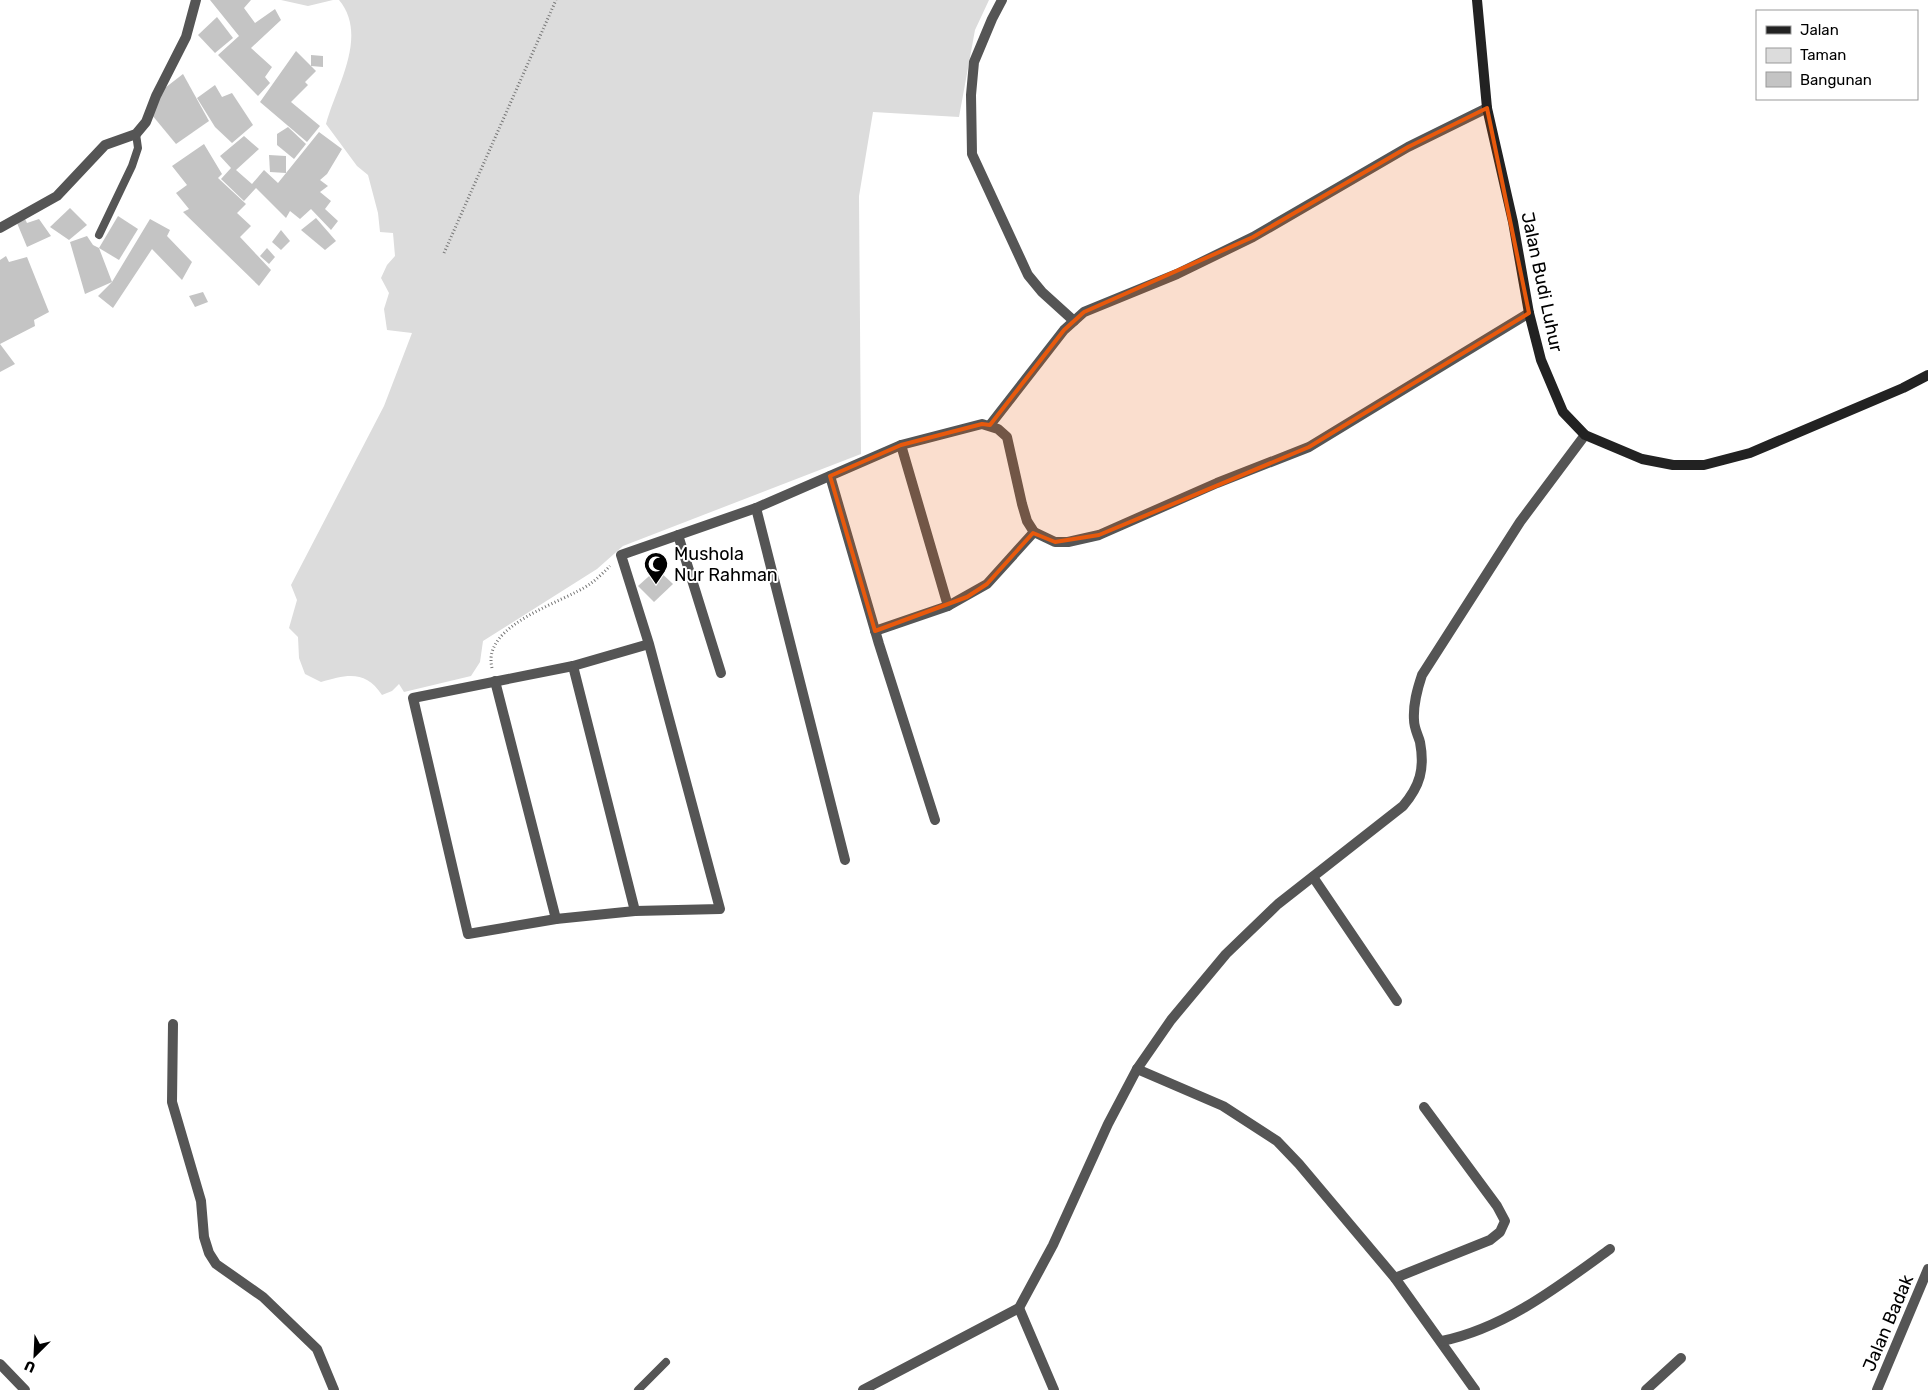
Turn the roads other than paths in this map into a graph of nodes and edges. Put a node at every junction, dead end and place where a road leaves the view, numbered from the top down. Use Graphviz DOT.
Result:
graph roads {
  1 [pos="196,0"];
  2 [pos="1002,0"];
  3 [pos="1477,0"];
  4 [pos="1487,108"];
  5 [pos="136,134"];
  6 [pos="0,228"];
  7 [pos="99,235"];
  8 [pos="1529,313"];
  9 [pos="1074,321"];
  10 [pos="1928,375"];
  11 [pos="990,425"];
  12 [pos="1584,435"];
  13 [pos="901,445"];
  14 [pos="830,476"];
  15 [pos="756,508"];
  16 [pos="1034,532"];
  17 [pos="678,535"];
  18 [pos="948,606"];
  19 [pos="875,631"];
  20 [pos="649,644"];
  21 [pos="573,666"];
  22 [pos="720,673"];
  23 [pos="495,681"];
  24 [pos="935,820"];
  25 [pos="845,860"];
  26 [pos="1313,877"];
  27 [pos="635,911"];
  28 [pos="556,919"];
  29 [pos="1397,1001"];
  30 [pos="173,1024"];
  31 [pos="1137,1069"];
  32 [pos="1424,1107"];
  33 [pos="1610,1249"];
  34 [pos="1928,1269"];
  35 [pos="1395,1278"];
  36 [pos="1020,1308"];
  37 [pos="1442,1341"];
  38 [pos="1681,1358"];
  39 [pos="666,1362"];
  40 [pos="0,1364"];
  41 [pos="25,1390"];
  42 [pos="334,1390"];
  43 [pos="638,1390"];
  44 [pos="863,1390"];
  45 [pos="1054,1390"];
  46 [pos="1475,1390"];
  47 [pos="1646,1390"];
  48 [pos="1877,1390"];
  1 -- 5 [label="street"];
  2 -- 9 [label="street"];
  3 -- 4 [label="main road, Jalan Budi Luhur"];
  4 -- 8 [label="main road, Jalan Budi Luhur"];
  4 -- 9 [label="street"];
  5 -- 6 [label="street"];
  5 -- 7 [label="lane"];
  8 -- 12 [label="main road, Jalan Budi Luhur"];
  8 -- 16 [label="street"];
  9 -- 11 [label="street"];
  10 -- 12 [label="main road, Jalan Budi Luhur"];
  11 -- 13 [label="street"];
  11 -- 16 [label="street"];
  12 -- 26 [label="street"];
  13 -- 14 [label="street"];
  13 -- 18 [label="street"];
  14 -- 15 [label="street"];
  14 -- 19 [label="street"];
  15 -- 17 [label="street"];
  15 -- 25 [label="street"];
  16 -- 18 [label="street"];
  17 -- 20 [label="street"];
  17 -- 22 [label="street"];
  18 -- 19 [label="street"];
  19 -- 24 [label="street"];
  20 -- 21 [label="street"];
  20 -- 27 [label="street"];
  21 -- 23 [label="street"];
  21 -- 27 [label="street"];
  23 -- 28 [label="street"];
  23 -- 28 [label="street"];
  26 -- 29 [label="street"];
  26 -- 31 [label="street"];
  27 -- 28 [label="street"];
  30 -- 42 [label="street"];
  31 -- 35 [label="street"];
  31 -- 36 [label="street"];
  32 -- 35 [label="street"];
  33 -- 37 [label="street"];
  34 -- 48 [label="street, Jalan Badak"];
  35 -- 37 [label="street"];
  36 -- 44 [label="street"];
  36 -- 45 [label="street"];
  37 -- 46 [label="street"];
  38 -- 47 [label="street"];
  39 -- 43 [label="lane"];
  40 -- 41 [label="street"];
}
